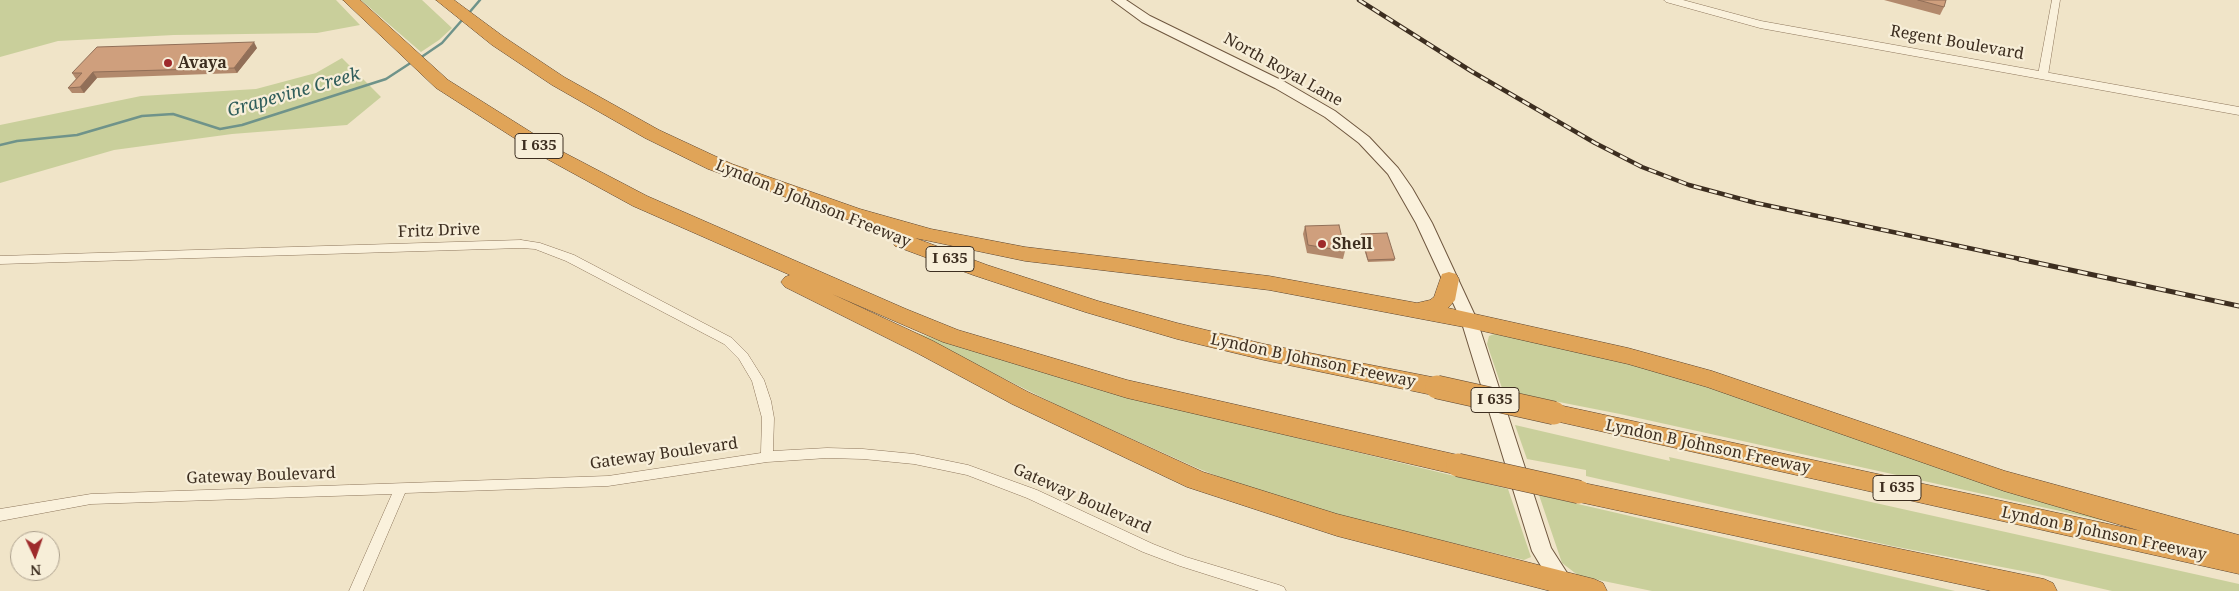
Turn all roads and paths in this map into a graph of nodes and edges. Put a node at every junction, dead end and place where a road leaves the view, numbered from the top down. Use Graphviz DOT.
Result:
graph roads {
  1 [pos="351,0"];
  2 [pos="1118,0"];
  3 [pos="1670,0"];
  4 [pos="2056,0"];
  5 [pos="446,2"];
  6 [pos="2043,75"];
  7 [pos="2239,112"];
  8 [pos="715,165"];
  9 [pos="640,201"];
  10 [pos="0,260"];
  11 [pos="1449,280"];
  12 [pos="1410,309"];
  13 [pos="1469,320"];
  14 [pos="766,458"];
  15 [pos="401,488"];
  16 [pos="0,515"];
  17 [pos="2239,546"];
  18 [pos="2239,563"];
  19 [pos="1553,585"];
  20 [pos="356,591"];
  21 [pos="1279,591"];
  22 [pos="1594,591"];
  23 [pos="2044,591"];
  1 -- 9 [label="highway, I 635"];
  2 -- 11 [label="main road, North Royal Lane"];
  3 -- 6 [label="street, Regent Boulevard"];
  4 -- 6 [label="street"];
  5 -- 8 [label="highway, Lyndon B Johnson Freeway / I 635"];
  6 -- 7 [label="street, Regent Boulevard"];
  8 -- 12 [label="highway"];
  8 -- 18 [label="highway, Lyndon B Johnson Freeway / I 635, bridge"];
  9 -- 19 [label="highway"];
  9 -- 23 [label="highway, I 635, bridge"];
  10 -- 14 [label="street, Fritz Drive"];
  11 -- 12 [label="highway"];
  11 -- 13 [label="main road, North Royal Lane"];
  12 -- 13 [label="highway"];
  13 -- 17 [label="highway"];
  13 -- 19 [label="main road, North Royal Lane"];
  14 -- 15 [label="street, Gateway Boulevard"];
  14 -- 21 [label="street, Gateway Boulevard"];
  15 -- 16 [label="street, Gateway Boulevard"];
  15 -- 20 [label="street"];
  19 -- 22 [label="highway"];
}
